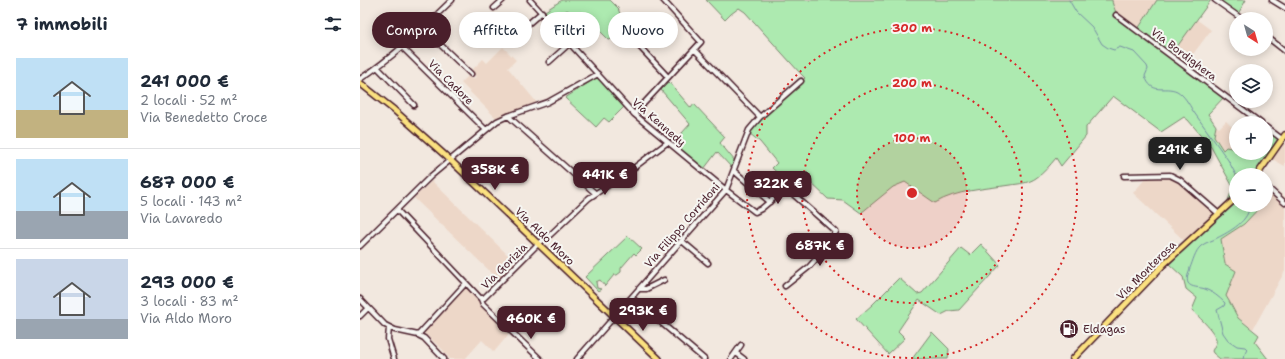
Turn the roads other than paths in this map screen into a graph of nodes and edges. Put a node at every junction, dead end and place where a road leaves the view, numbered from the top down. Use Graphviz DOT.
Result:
graph roads {
  1 [pos="452,0"];
  2 [pos="503,0"];
  3 [pos="530,0"];
  4 [pos="663,0"];
  5 [pos="1215,0"];
  6 [pos="1272,0"];
  7 [pos="494,8"];
  8 [pos="1285,8"];
  9 [pos="440,12"];
  10 [pos="542,12"];
  11 [pos="1232,12"];
  12 [pos="540,14"];
  13 [pos="1116,15"];
  14 [pos="532,21"];
  15 [pos="1273,42"];
  16 [pos="401,48"];
  17 [pos="403,48"];
  18 [pos="444,48"];
  19 [pos="564,48"];
  20 [pos="575,48"];
  21 [pos="641,48"];
  22 [pos="695,50"];
  23 [pos="1285,51"];
  24 [pos="549,62"];
  25 [pos="378,68"];
  26 [pos="471,74"];
  27 [pos="598,74"];
  28 [pos="668,77"];
  29 [pos="360,79"];
  30 [pos="801,81"];
  31 [pos="360,83"];
  32 [pos="414,105"];
  33 [pos="634,114"];
  34 [pos="508,116"];
  35 [pos="1251,116"];
  36 [pos="760,117"];
  37 [pos="486,130"];
  38 [pos="1273,131"];
  39 [pos="1284,137"];
  40 [pos="668,142"];
  41 [pos="450,160"];
  42 [pos="1262,168"];
  43 [pos="734,171"];
  44 [pos="1124,176"];
  45 [pos="726,190"];
  46 [pos="1273,192"];
  47 [pos="595,193"];
  48 [pos="770,202"];
  49 [pos="1285,202"];
  50 [pos="1229,205"];
  51 [pos="397,210"];
  52 [pos="1219,214"];
  53 [pos="682,241"];
  54 [pos="538,244"];
  55 [pos="360,246"];
  56 [pos="708,263"];
  57 [pos="664,280"];
  58 [pos="466,283"];
  59 [pos="785,286"];
  60 [pos="640,289"];
  61 [pos="632,298"];
  62 [pos="482,299"];
  63 [pos="360,300"];
  64 [pos="368,308"];
  65 [pos="360,316"];
  66 [pos="614,317"];
  67 [pos="389,328"];
  68 [pos="418,335"];
  69 [pos="741,345"];
  70 [pos="736,352"];
  71 [pos="394,359"];
  72 [pos="444,359"];
  73 [pos="540,359"];
  74 [pos="577,359"];
  75 [pos="659,359"];
  76 [pos="704,359"];
  77 [pos="731,359"];
  78 [pos="744,359"];
  79 [pos="1072,359"];
  1 -- 9 [label="street"];
  2 -- 7 [label="street"];
  3 -- 10 [label="street, Via Kennedy"];
  4 -- 22 [label="street"];
  5 -- 11 [label="street"];
  6 -- 8 [label="street"];
  12 -- 14 [label="street"];
  13 -- 35 [label="street, Via Bordighera"];
  15 -- 23 [label="street"];
  16 -- 25 [label="street"];
  17 -- 37 [label="street, Via Cadore"];
  18 -- 26 [label="street"];
  19 -- 24 [label="street"];
  20 -- 27 [label="street, Via Kennedy"];
  21 -- 28 [label="street"];
  22 -- 28 [label="street"];
  22 -- 36 [label="street"];
  25 -- 29 [label="street"];
  25 -- 32 [label="street"];
  27 -- 33 [label="street, Via Kennedy"];
  27 -- 34 [label="street"];
  28 -- 33 [label="street"];
  30 -- 36 [label="street, Via Filippo Corridoni"];
  31 -- 41 [label="main road, Via Aldo Moro"];
  33 -- 40 [label="street, Via Kennedy"];
  34 -- 37 [label="street"];
  34 -- 47 [label="street"];
  36 -- 43 [label="street, Via Filippo Corridoni"];
  37 -- 41 [label="street"];
  38 -- 39 [label="street"];
  39 -- 42 [label="main road"];
  40 -- 45 [label="street, Via Kennedy"];
  40 -- 47 [label="street, Via Gorizia"];
  41 -- 51 [label="street"];
  41 -- 54 [label="main road, Via Aldo Moro"];
  43 -- 45 [label="street, Via Filippo Corridoni"];
  43 -- 48 [label="street"];
  44 -- 52 [label="street"];
  45 -- 48 [label="street, Via Kennedy"];
  45 -- 53 [label="street, Via Filippo Corridoni"];
  46 -- 49 [label="street"];
  47 -- 54 [label="street, Via Gorizia"];
  48 -- 59 [label="street"];
  50 -- 52 [label="main road, Via Monterosa"];
  51 -- 55 [label="street"];
  51 -- 58 [label="street"];
  52 -- 79 [label="main road, Via Monterosa"];
  53 -- 56 [label="street"];
  53 -- 60 [label="street, Via Filippo Corridoni"];
  54 -- 62 [label="street, Via Gorizia"];
  54 -- 66 [label="main road, Via Aldo Moro"];
  57 -- 60 [label="street, Via Filippo Corridoni"];
  58 -- 62 [label="street, Via Gorizia"];
  58 -- 68 [label="street, Via Gorizia"];
  60 -- 61 [label="street, Via Filippo Corridoni"];
  61 -- 66 [label="street, Via Filippo Corridoni"];
  61 -- 76 [label="street"];
  62 -- 73 [label="street"];
  63 -- 64 [label="street"];
  64 -- 65 [label="street"];
  64 -- 67 [label="street"];
  66 -- 74 [label="street, Via Filippo Corridoni"];
  66 -- 75 [label="main road, Via Aldo Moro"];
  67 -- 68 [label="street"];
  67 -- 71 [label="street"];
  68 -- 72 [label="street"];
  69 -- 70 [label="street"];
  70 -- 77 [label="street"];
  70 -- 78 [label="street"];
}
